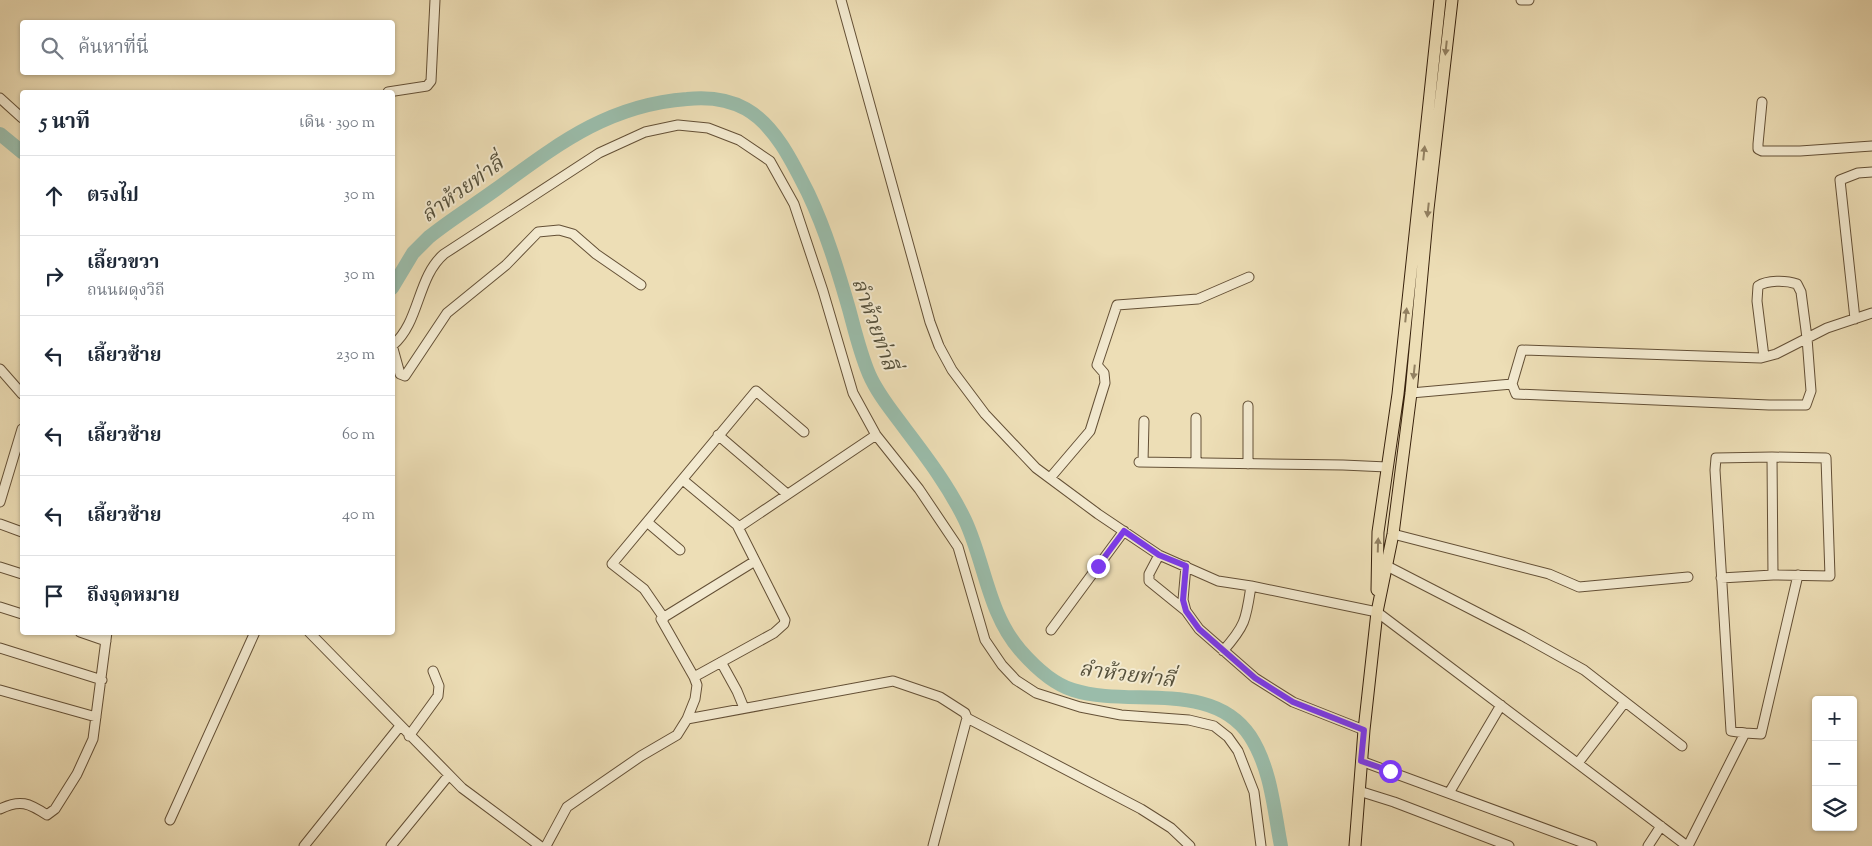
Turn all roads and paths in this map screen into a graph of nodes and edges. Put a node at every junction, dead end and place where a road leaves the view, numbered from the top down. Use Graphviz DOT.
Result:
graph roads {
  1 [pos="435,0"];
  2 [pos="841,0"];
  3 [pos="1440,0"];
  4 [pos="1452,0"];
  5 [pos="1521,0"];
  6 [pos="1530,0"];
  7 [pos="395,91"];
  8 [pos="0,98"];
  9 [pos="1762,102"];
  10 [pos="20,116"];
  11 [pos="1872,146"];
  12 [pos="1872,172"];
  13 [pos="1249,277"];
  14 [pos="641,285"];
  15 [pos="1872,313"];
  16 [pos="1855,319"];
  17 [pos="1807,338"];
  18 [pos="395,343"];
  19 [pos="395,353"];
  20 [pos="1764,357"];
  21 [pos="0,369"];
  22 [pos="1512,384"];
  23 [pos="20,392"];
  24 [pos="1411,393"];
  25 [pos="1248,406"];
  26 [pos="1196,418"];
  27 [pos="1144,421"];
  28 [pos="804,432"];
  29 [pos="718,435"];
  30 [pos="876,435"];
  31 [pos="20,436"];
  32 [pos="1772,456"];
  33 [pos="1196,463"];
  34 [pos="1248,464"];
  35 [pos="1387,467"];
  36 [pos="1050,478"];
  37 [pos="683,480"];
  38 [pos="787,494"];
  39 [pos="0,502"];
  40 [pos="647,522"];
  41 [pos="0,524"];
  42 [pos="739,527"];
  43 [pos="20,531"];
  44 [pos="1124,531"];
  45 [pos="1393,534"];
  46 [pos="680,550"];
  47 [pos="1159,555"];
  48 [pos="755,561"];
  49 [pos="1186,566"];
  50 [pos="1387,566"];
  51 [pos="0,567"];
  52 [pos="20,573"];
  53 [pos="1773,575"];
  54 [pos="1798,576"];
  55 [pos="1688,577"];
  56 [pos="1721,578"];
  57 [pos="1251,586"];
  58 [pos="0,607"];
  59 [pos="1186,611"];
  60 [pos="1377,612"];
  61 [pos="20,613"];
  62 [pos="664,618"];
  63 [pos="1051,630"];
  64 [pos="253,635"];
  65 [pos="312,635"];
  66 [pos="107,637"];
  67 [pos="0,648"];
  68 [pos="1223,651"];
  69 [pos="721,662"];
  70 [pos="433,671"];
  71 [pos="694,677"];
  72 [pos="102,680"];
  73 [pos="0,690"];
  74 [pos="1625,702"];
  75 [pos="1502,705"];
  76 [pos="744,708"];
  77 [pos="96,717"];
  78 [pos="967,718"];
  79 [pos="687,720"];
  80 [pos="400,726"];
  81 [pos="1364,730"];
  82 [pos="1746,733"];
  83 [pos="409,736"];
  84 [pos="1682,746"];
  85 [pos="1361,761"];
  86 [pos="1578,763"];
  87 [pos="449,775"];
  88 [pos="1359,791"];
  89 [pos="1449,793"];
  90 [pos="0,809"];
  91 [pos="170,820"];
  92 [pos="1661,826"];
  93 [pos="304,846"];
  94 [pos="391,846"];
  95 [pos="540,846"];
  96 [pos="546,846"];
  97 [pos="933,846"];
  98 [pos="1190,846"];
  99 [pos="1261,846"];
  100 [pos="1355,846"];
  101 [pos="1509,846"];
  102 [pos="1592,846"];
  103 [pos="1648,846"];
  104 [pos="1687,846"];
  1 -- 7 [label="street"];
  2 -- 36 [label="street"];
  35 -- 3 [label="main road, one-way"];
  4 -- 24 [label="main road, one-way"];
  5 -- 6 [label="street"];
  8 -- 10 [label="street"];
  9 -- 11 [label="street"];
  12 -- 16 [label="street"];
  13 -- 36 [label="street"];
  14 -- 19 [label="street"];
  15 -- 16 [label="street"];
  16 -- 17 [label="street"];
  17 -- 20 [label="street"];
  17 -- 20 [label="street"];
  17 -- 22 [label="street"];
  18 -- 30 [label="street"];
  20 -- 22 [label="street"];
  21 -- 23 [label="street"];
  22 -- 24 [label="street"];
  24 -- 45 [label="main road"];
  25 -- 34 [label="street"];
  26 -- 33 [label="street"];
  27 -- 33 [label="street"];
  28 -- 29 [label="street"];
  29 -- 37 [label="street"];
  29 -- 38 [label="street"];
  30 -- 38 [label="street"];
  30 -- 99 [label="street"];
  31 -- 39 [label="street"];
  32 -- 53 [label="street"];
  32 -- 54 [label="street"];
  32 -- 56 [label="street"];
  33 -- 34 [label="street"];
  34 -- 35 [label="street"];
  60 -- 35 [label="main road, one-way"];
  36 -- 44 [label="street"];
  37 -- 40 [label="street"];
  37 -- 42 [label="street"];
  38 -- 42 [label="street"];
  40 -- 46 [label="street"];
  40 -- 62 [label="street"];
  41 -- 43 [label="street"];
  42 -- 48 [label="street"];
  44 -- 47 [label="street"];
  44 -- 63 [label="street"];
  45 -- 50 [label="main road"];
  45 -- 55 [label="street"];
  47 -- 49 [label="street"];
  47 -- 59 [label="street"];
  48 -- 62 [label="street"];
  48 -- 69 [label="street"];
  49 -- 57 [label="street"];
  49 -- 59 [label="street"];
  50 -- 60 [label="main road"];
  50 -- 74 [label="street"];
  51 -- 52 [label="street"];
  53 -- 54 [label="street"];
  53 -- 56 [label="street"];
  54 -- 82 [label="street"];
  56 -- 82 [label="street"];
  57 -- 60 [label="street"];
  57 -- 68 [label="street"];
  58 -- 61 [label="street"];
  59 -- 68 [label="street"];
  60 -- 75 [label="street"];
  60 -- 81 [label="main road"];
  62 -- 71 [label="street"];
  64 -- 91 [label="street"];
  65 -- 80 [label="street"];
  66 -- 72 [label="street"];
  67 -- 72 [label="street"];
  68 -- 81 [label="street"];
  69 -- 71 [label="street"];
  69 -- 76 [label="street"];
  70 -- 83 [label="street"];
  71 -- 79 [label="street"];
  72 -- 77 [label="street"];
  73 -- 77 [label="street"];
  74 -- 84 [label="street"];
  74 -- 86 [label="street"];
  75 -- 86 [label="street"];
  75 -- 89 [label="street"];
  76 -- 78 [label="street"];
  76 -- 79 [label="street"];
  77 -- 90 [label="street"];
  78 -- 97 [label="street"];
  78 -- 98 [label="street"];
  79 -- 96 [label="street"];
  80 -- 83 [label="street"];
  80 -- 93 [label="street"];
  81 -- 85 [label="main road"];
  82 -- 104 [label="street"];
  83 -- 87 [label="street"];
  85 -- 88 [label="main road"];
  85 -- 89 [label="street"];
  86 -- 92 [label="street"];
  87 -- 94 [label="street"];
  87 -- 95 [label="street"];
  88 -- 100 [label="main road"];
  88 -- 101 [label="street"];
  89 -- 102 [label="street"];
  92 -- 103 [label="street"];
  92 -- 104 [label="street"];
}
